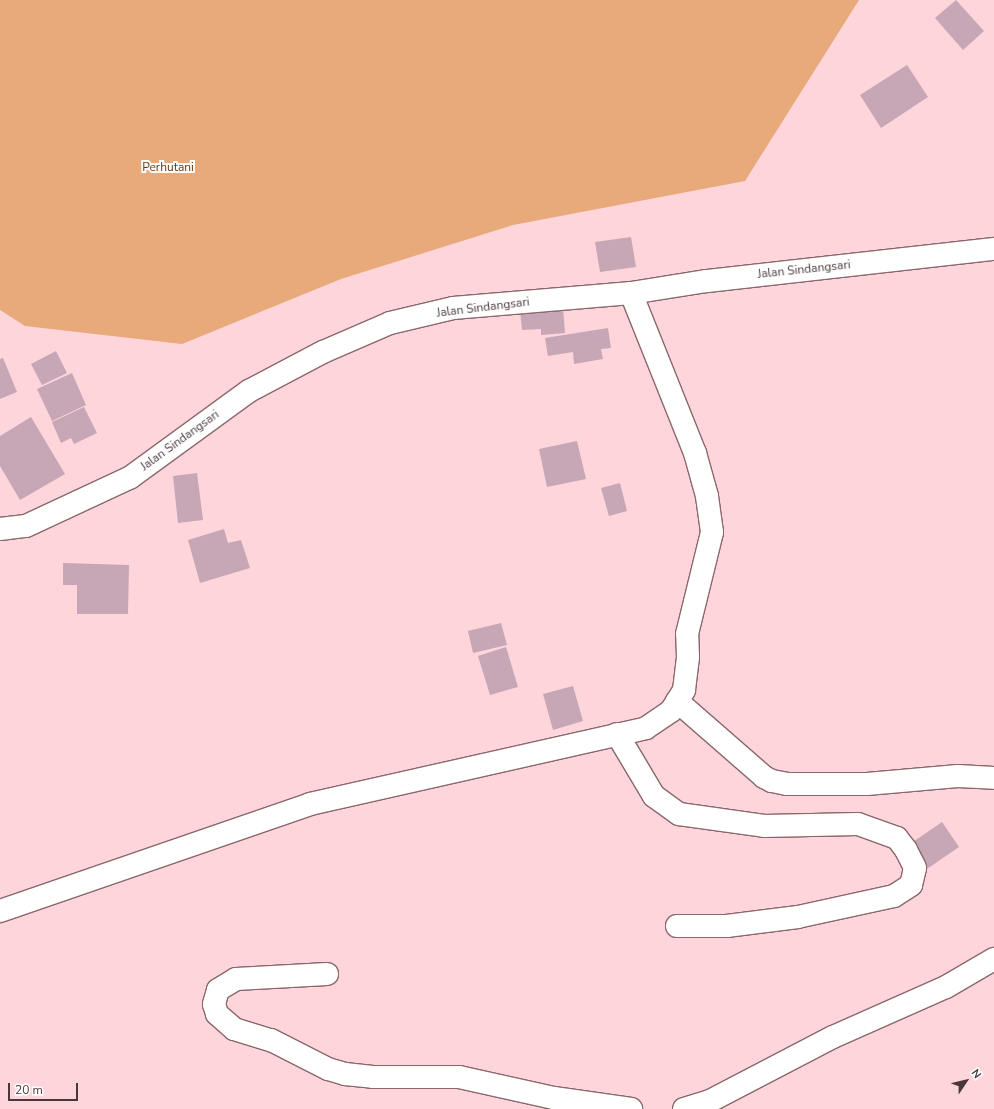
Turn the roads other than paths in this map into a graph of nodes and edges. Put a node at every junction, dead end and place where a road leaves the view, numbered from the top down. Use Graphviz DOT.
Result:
graph roads {
  1 [pos="994,249"];
  2 [pos="631,293"];
  3 [pos="0,529"];
  4 [pos="677,701"];
  5 [pos="617,734"];
  6 [pos="994,778"];
  7 [pos="0,912"];
  8 [pos="677,926"];
  9 [pos="994,959"];
  10 [pos="327,974"];
  11 [pos="630,1109"];
  12 [pos="684,1109"];
  1 -- 2 [label="street, Jalan Sindangsari"];
  2 -- 3 [label="street, Jalan Sindangsari"];
  2 -- 4 [label="street"];
  4 -- 5 [label="street"];
  4 -- 6 [label="street"];
  5 -- 7 [label="street"];
  5 -- 8 [label="street"];
  9 -- 12 [label="street"];
  10 -- 11 [label="street"];
}
